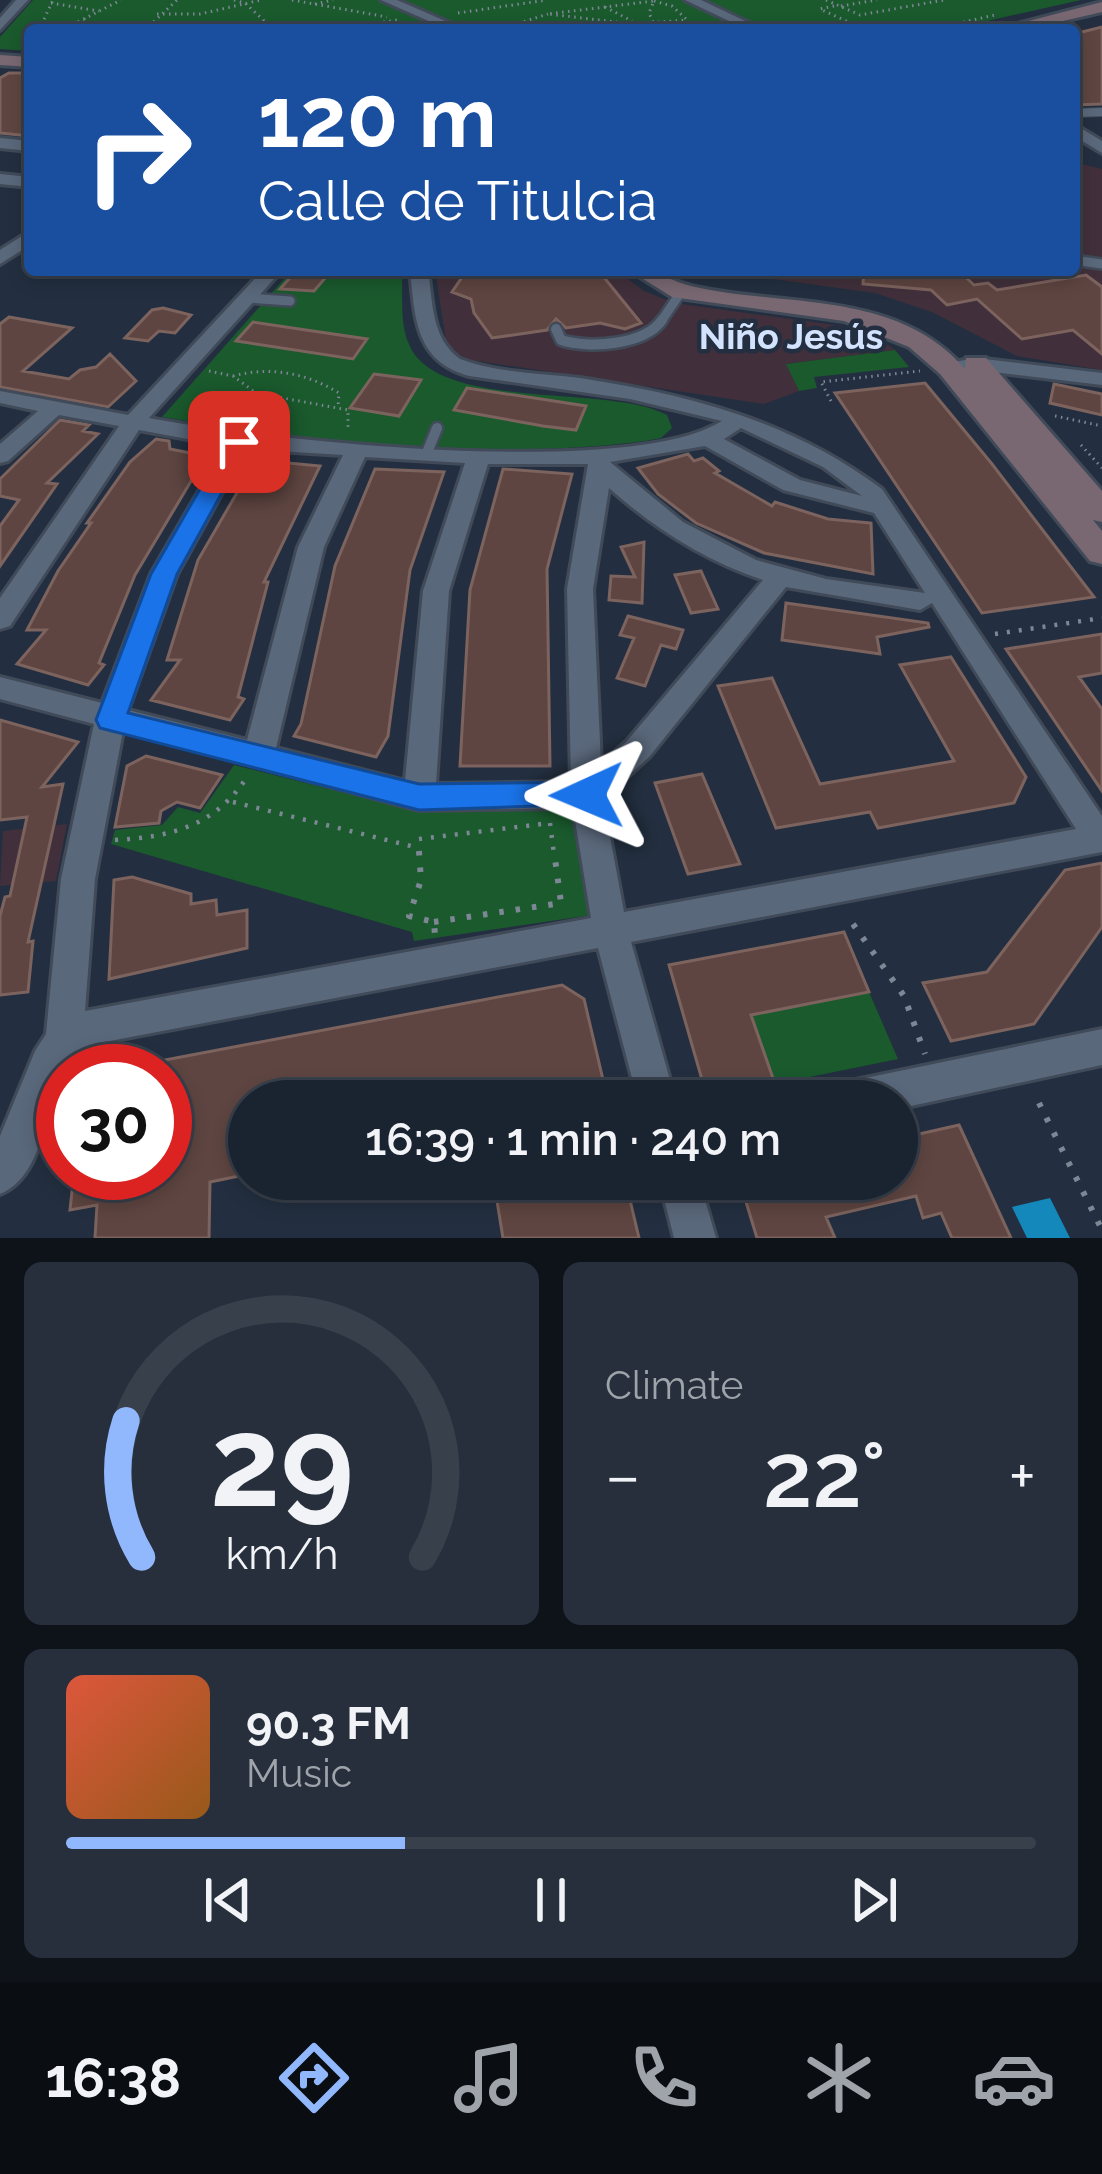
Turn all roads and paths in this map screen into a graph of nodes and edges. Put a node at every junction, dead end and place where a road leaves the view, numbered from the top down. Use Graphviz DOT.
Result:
graph roads {
  1 [pos="121,0"];
  2 [pos="177,0"];
  3 [pos="234,0"];
  4 [pos="261,0"];
  5 [pos="292,0"];
  6 [pos="333,0"];
  7 [pos="387,0"];
  8 [pos="547,0"];
  9 [pos="654,0"];
  10 [pos="691,0"];
  11 [pos="826,0"];
  12 [pos="877,0"];
  13 [pos="920,0"];
  14 [pos="944,0"];
  15 [pos="52,2"];
  16 [pos="927,3"];
  17 [pos="19,4"];
  18 [pos="245,4"];
  19 [pos="310,5"];
  20 [pos="602,5"];
  21 [pos="0,6"];
  22 [pos="839,6"];
  23 [pos="1102,10"];
  24 [pos="99,11"];
  25 [pos="157,14"];
  26 [pos="548,14"];
  27 [pos="425,17"];
  28 [pos="84,19"];
  29 [pos="403,19"];
  30 [pos="687,20"];
  31 [pos="653,22"];
  32 [pos="625,23"];
  33 [pos="637,23"];
  34 [pos="74,24"];
  35 [pos="89,24"];
  36 [pos="150,24"];
  37 [pos="267,24"];
  38 [pos="383,24"];
  39 [pos="394,24"];
  40 [pos="397,24"];
  41 [pos="444,24"];
  42 [pos="516,24"];
  43 [pos="619,24"];
  44 [pos="691,24"];
  45 [pos="745,24"];
  46 [pos="853,24"];
  47 [pos="1032,24"];
  48 [pos="1054,24"];
  49 [pos="0,26"];
  50 [pos="24,241"];
  51 [pos="0,259"];
  52 [pos="268,276"];
  53 [pos="419,276"];
  54 [pos="675,281"];
  55 [pos="248,298"];
  56 [pos="290,301"];
  57 [pos="556,329"];
  58 [pos="186,366"];
  59 [pos="963,366"];
  60 [pos="233,376"];
  61 [pos="1102,379"];
  62 [pos="0,397"];
  63 [pos="831,401"];
  64 [pos="676,402"];
  65 [pos="338,407"];
  66 [pos="54,408"];
  67 [pos="1053,416"];
  68 [pos="740,419"];
  69 [pos="131,424"];
  70 [pos="1102,426"];
  71 [pos="436,428"];
  72 [pos="709,439"];
  73 [pos="239,442"];
  74 [pos="668,446"];
  75 [pos="356,452"];
  76 [pos="0,455"];
  77 [pos="426,455"];
  78 [pos="479,457"];
  79 [pos="599,463"];
  80 [pos="883,506"];
  81 [pos="1102,512"];
  82 [pos="1102,553"];
  83 [pos="778,579"];
  84 [pos="920,601"];
  85 [pos="1102,618"];
  86 [pos="0,619"];
  87 [pos="983,636"];
  88 [pos="0,688"];
  89 [pos="110,720"];
  90 [pos="586,740"];
  91 [pos="638,749"];
  92 [pos="258,758"];
  93 [pos="587,795"];
  94 [pos="419,797"];
  95 [pos="233,802"];
  96 [pos="1100,838"];
  97 [pos="86,840"];
  98 [pos="419,843"];
  99 [pos="434,922"];
  100 [pos="853,924"];
  101 [pos="610,927"];
  102 [pos="436,960"];
  103 [pos="64,1040"];
  104 [pos="1102,1047"];
  105 [pos="905,1064"];
  106 [pos="652,1080"];
  107 [pos="898,1080"];
  108 [pos="1039,1103"];
  109 [pos="0,1174"];
  110 [pos="685,1200"];
  111 [pos="1102,1230"];
  112 [pos="695,1238"];
  1 -- 24 [label="path"];
  2 -- 25 [label="path"];
  3 -- 18 [label="path"];
  4 -- 18 [label="path"];
  5 -- 19 [label="path"];
  6 -- 19 [label="path"];
  7 -- 27 [label="street"];
  8 -- 27 [label="path"];
  9 -- 20 [label="path"];
  9 -- 30 [label="path"];
  9 -- 31 [label="path"];
  10 -- 45 [label="street"];
  11 -- 22 [label="path"];
  12 -- 22 [label="path"];
  13 -- 16 [label="path"];
  14 -- 16 [label="path"];
  15 -- 24 [label="path"];
  16 -- 22 [label="path"];
  17 -- 21 [label="street"];
  17 -- 49 [label="street"];
  18 -- 25 [label="path"];
  18 -- 37 [label="path"];
  19 -- 29 [label="path"];
  20 -- 26 [label="path"];
  20 -- 33 [label="path"];
  22 -- 46 [label="path"];
  23 -- 47 [label="main road"];
  23 -- 48 [label="main road"];
  24 -- 28 [label="path"];
  25 -- 36 [label="path"];
  26 -- 32 [label="path"];
  26 -- 42 [label="path"];
  27 -- 41 [label="street"];
  28 -- 34 [label="path"];
  28 -- 35 [label="path"];
  29 -- 38 [label="path"];
  29 -- 39 [label="path"];
  29 -- 40 [label="path"];
  30 -- 31 [label="path"];
  30 -- 44 [label="path"];
  31 -- 33 [label="path"];
  32 -- 33 [label="path"];
  32 -- 43 [label="path"];
  50 -- 51 [label="street"];
  52 -- 55 [label="street"];
  53 -- 64 [label="street"];
  54 -- 57 [label="lane"];
  54 -- 59 [label="main road"];
  55 -- 56 [label="lane"];
  55 -- 58 [label="street"];
  58 -- 60 [label="path"];
  58 -- 69 [label="street"];
  59 -- 61 [label="street"];
  59 -- 63 [label="path"];
  59 -- 81 [label="main road"];
  59 -- 82 [label="main road"];
  60 -- 65 [label="path"];
  60 -- 65 [label="path"];
  62 -- 66 [label="street"];
  64 -- 68 [label="street"];
  64 -- 74 [label="street"];
  65 -- 75 [label="path"];
  66 -- 69 [label="street"];
  66 -- 76 [label="street"];
  67 -- 70 [label="path"];
  68 -- 72 [label="street"];
  68 -- 80 [label="street"];
  69 -- 73 [label="street"];
  69 -- 86 [label="street"];
  71 -- 77 [label="lane"];
  72 -- 74 [label="street"];
  72 -- 80 [label="street"];
  73 -- 75 [label="street"];
  73 -- 89 [label="street"];
  74 -- 79 [label="street"];
  75 -- 77 [label="street"];
  75 -- 92 [label="street"];
  77 -- 78 [label="street"];
  78 -- 79 [label="street"];
  78 -- 94 [label="street"];
  79 -- 83 [label="street"];
  79 -- 90 [label="street"];
  80 -- 96 [label="street"];
  83 -- 84 [label="street"];
  83 -- 91 [label="street"];
  85 -- 87 [label="path"];
  88 -- 89 [label="street"];
  89 -- 92 [label="street"];
  89 -- 97 [label="street"];
  90 -- 91 [label="street"];
  90 -- 93 [label="street"];
  91 -- 93 [label="street"];
  92 -- 94 [label="street"];
  92 -- 95 [label="path"];
  93 -- 94 [label="street"];
  93 -- 101 [label="street"];
  94 -- 98 [label="path"];
  95 -- 97 [label="path"];
  95 -- 98 [label="path"];
  96 -- 101 [label="street"];
  97 -- 103 [label="street"];
  98 -- 99 [label="path"];
  98 -- 99 [label="path"];
  99 -- 102 [label="path"];
  100 -- 105 [label="path"];
  101 -- 102 [label="street"];
  101 -- 106 [label="street"];
  102 -- 103 [label="street"];
  103 -- 109 [label="street"];
  104 -- 107 [label="street"];
  108 -- 111 [label="path"];
  110 -- 112 [label="street"];
}
